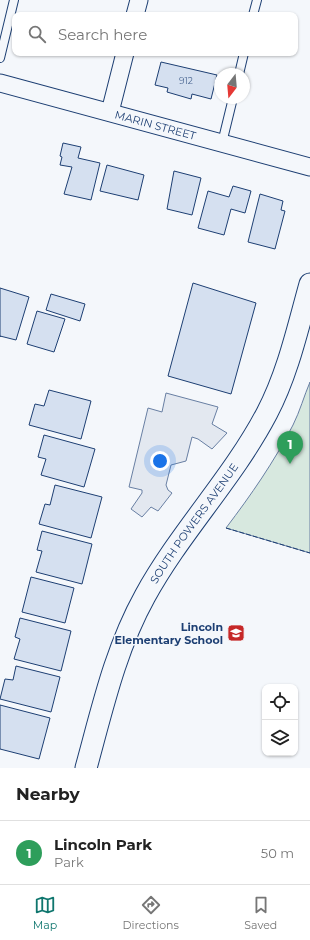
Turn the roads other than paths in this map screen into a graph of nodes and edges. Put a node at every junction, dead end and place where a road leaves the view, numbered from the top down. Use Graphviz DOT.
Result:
graph roads {
  1 [pos="14,0"];
  2 [pos="139,0"];
  3 [pos="257,0"];
  4 [pos="136,12"];
  5 [pos="254,12"];
  6 [pos="124,56"];
  7 [pos="243,56"];
  8 [pos="0,58"];
  9 [pos="240,68"];
  10 [pos="0,83"];
  11 [pos="232,104"];
  12 [pos="110,112"];
  13 [pos="222,143"];
  14 [pos="310,167"];
  15 [pos="310,284"];
  16 [pos="86,768"];
  1 -- 8 [label="lane"];
  2 -- 4 [label="street"];
  3 -- 5 [label="lane"];
  6 -- 12 [label="street"];
  7 -- 9 [label="lane"];
  10 -- 12 [label="street, MARIN STREET"];
  11 -- 13 [label="lane"];
  12 -- 13 [label="street, MARIN STREET"];
  13 -- 14 [label="street, MARIN STREET"];
  15 -- 16 [label="street, SOUTH POWERS AVENUE"];
}
